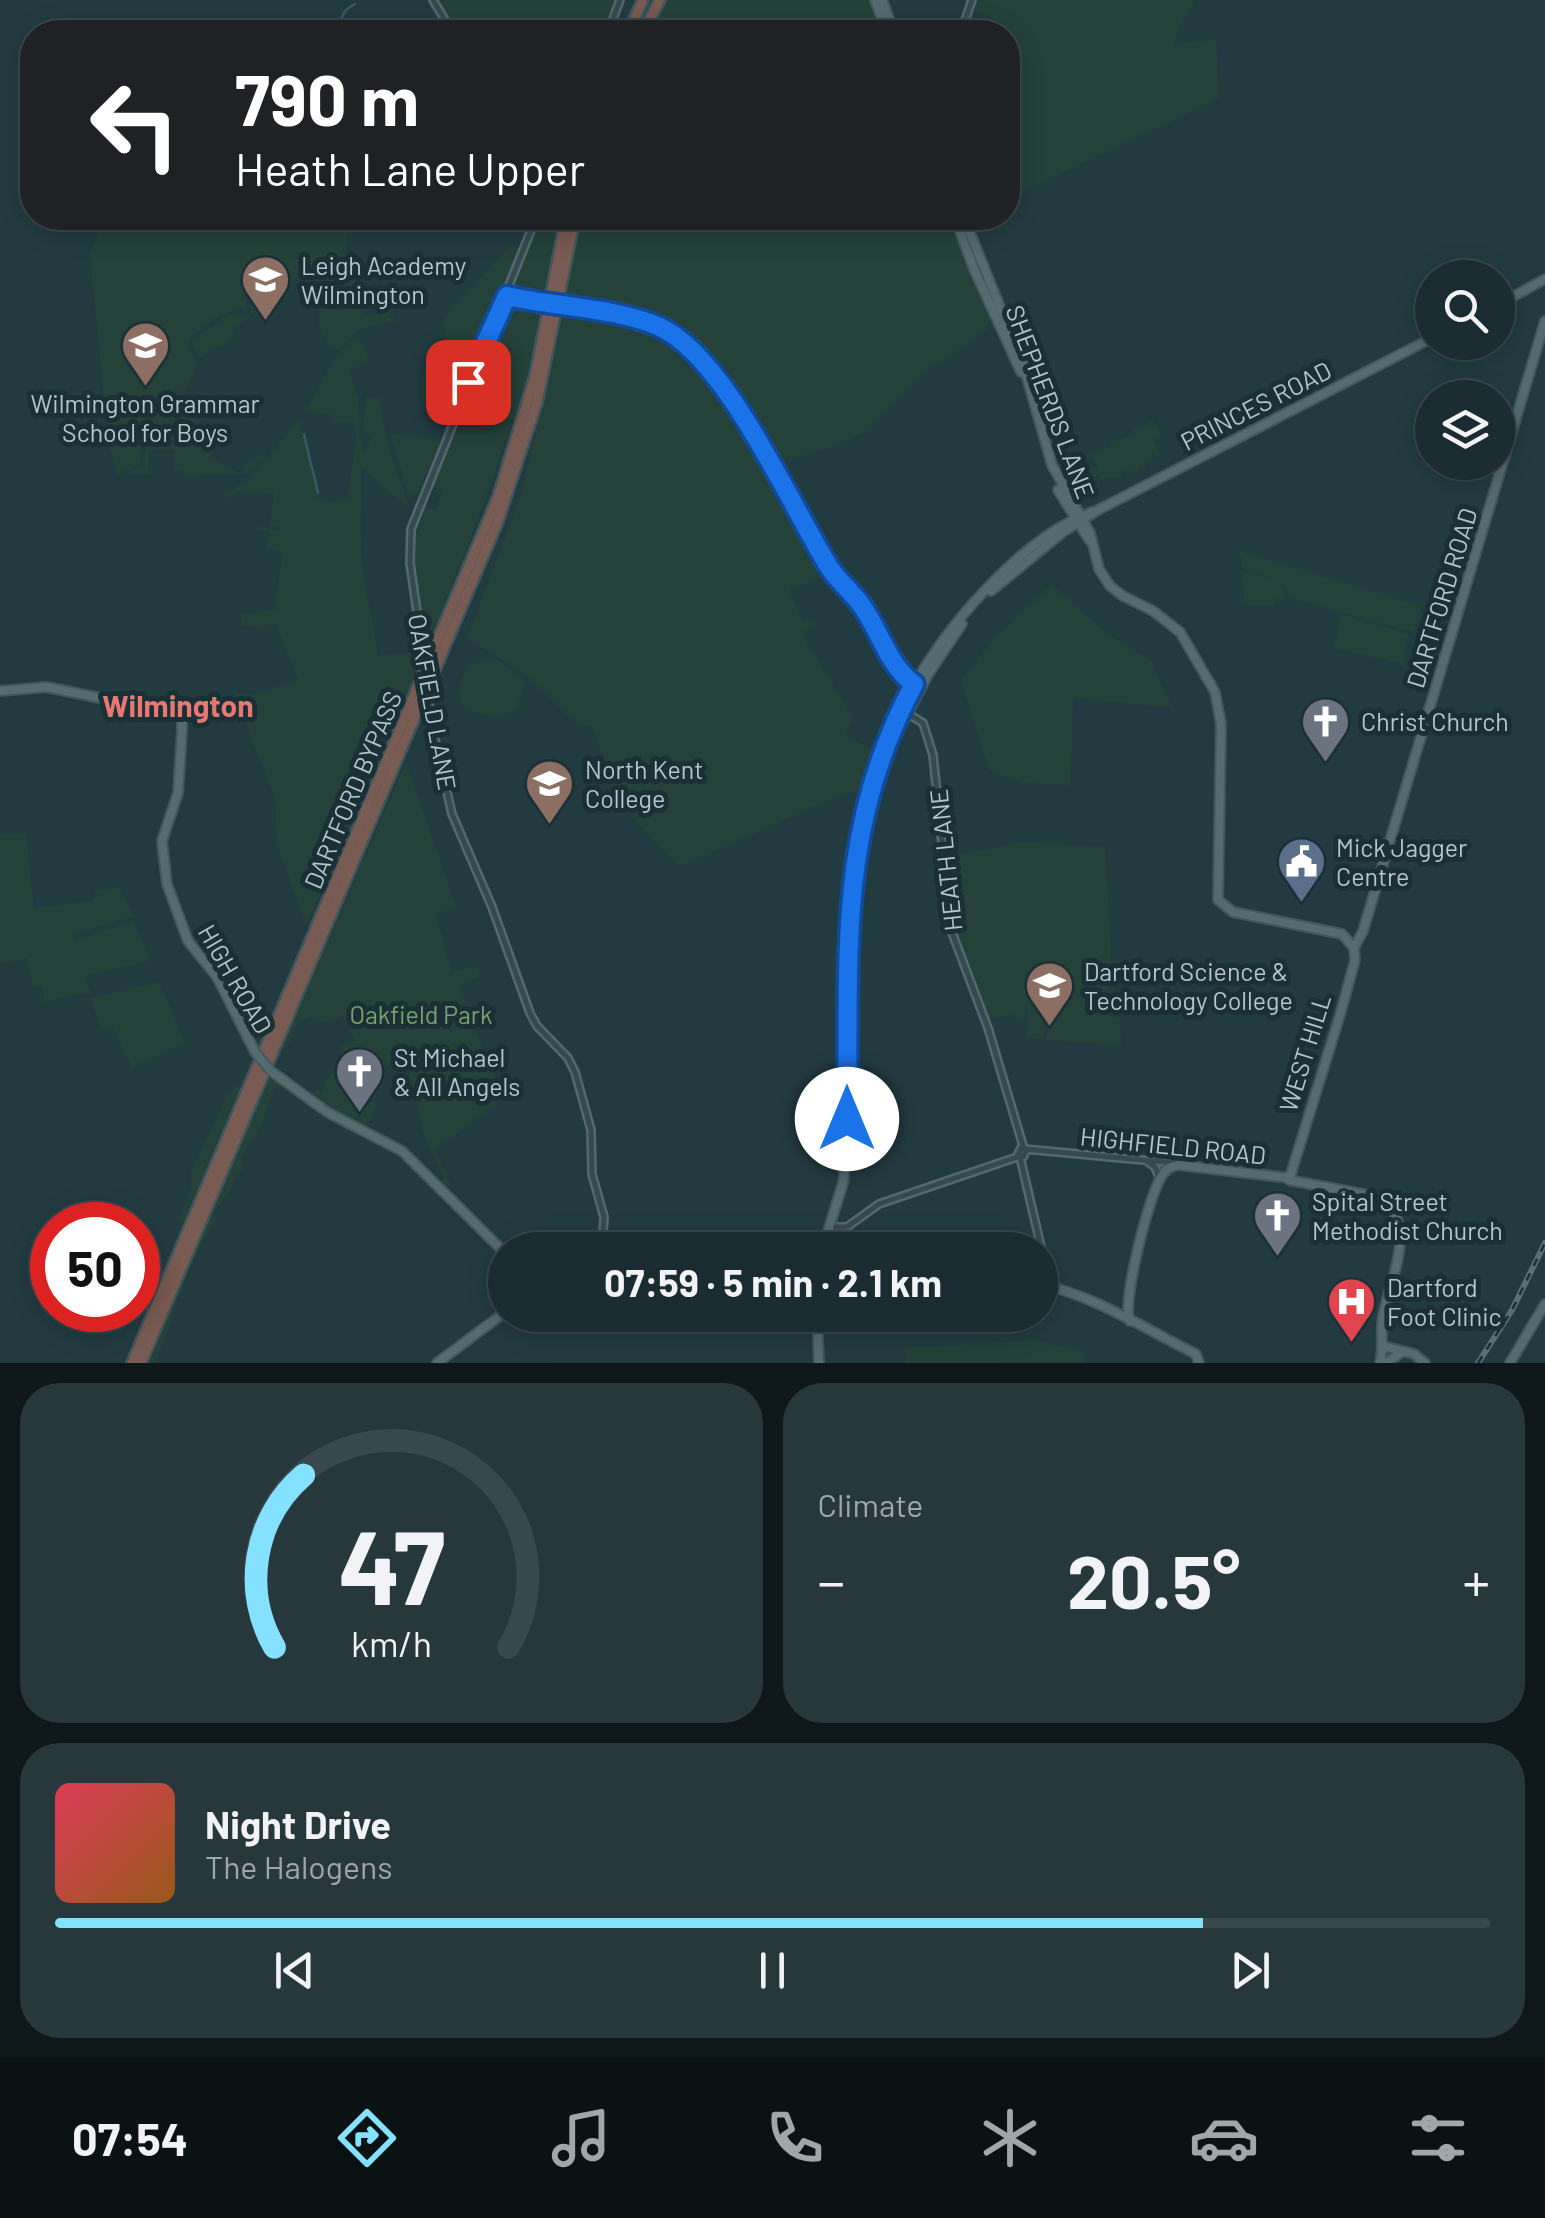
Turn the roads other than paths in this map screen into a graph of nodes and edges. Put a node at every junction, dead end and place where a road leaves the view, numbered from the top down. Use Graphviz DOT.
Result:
graph roads {
  1 [pos="532,230"];
  2 [pos="564,230"];
  3 [pos="573,230"];
  4 [pos="959,230"];
  5 [pos="969,230"];
  6 [pos="1545,283"];
  7 [pos="507,296"];
  8 [pos="1515,296"];
  9 [pos="1545,321"];
  10 [pos="1415,347"];
  11 [pos="1079,520"];
  12 [pos="917,686"];
  13 [pos="0,691"];
  14 [pos="903,711"];
  15 [pos="1354,944"];
  16 [pos="1022,1154"];
  17 [pos="1142,1160"];
  18 [pos="1178,1164"];
  19 [pos="1289,1173"];
  20 [pos="1160,1179"];
  21 [pos="1304,1181"];
  22 [pos="1317,1186"];
  23 [pos="832,1225"];
  24 [pos="604,1232"];
  25 [pos="830,1232"];
  26 [pos="1039,1232"];
  27 [pos="488,1235"];
  28 [pos="1058,1289"];
  29 [pos="1545,1304"];
  30 [pos="1123,1314"];
  31 [pos="488,1325"];
  32 [pos="820,1332"];
  33 [pos="1382,1341"];
  34 [pos="1399,1351"];
  35 [pos="1199,1360"];
  36 [pos="132,1363"];
  37 [pos="141,1363"];
  38 [pos="437,1363"];
  39 [pos="819,1363"];
  40 [pos="1380,1363"];
  41 [pos="1425,1363"];
  42 [pos="1510,1363"];
  1 -- 7 [label="street, OAKFIELD LANE"];
  2 -- 36 [label="highway, DARTFORD BYPASS"];
  3 -- 37 [label="highway, DARTFORD BYPASS"];
  4 -- 11 [label="main road, SHEPHERDS LANE"];
  5 -- 11 [label="main road, SHEPHERDS LANE"];
  6 -- 8 [label="main road"];
  7 -- 12 [label="street, bridge"];
  7 -- 24 [label="street, OAKFIELD LANE, bridge"];
  9 -- 15 [label="main road, DARTFORD ROAD"];
  10 -- 11 [label="main road, PRINCES ROAD"];
  11 -- 12 [label="main road, PRINCES ROAD"];
  11 -- 15 [label="main road, SHEPHERDS LANE"];
  12 -- 14 [label="main road, PRINCES ROAD"];
  13 -- 27 [label="main road, HIGH ROAD, bridge"];
  14 -- 16 [label="street, HEATH LANE"];
  14 -- 23 [label="main road, PRINCES ROAD"];
  15 -- 19 [label="main road, WEST HILL"];
  16 -- 17 [label="street, HIGHFIELD ROAD"];
  16 -- 23 [label="street"];
  16 -- 26 [label="street, HEATH LANE"];
  17 -- 18 [label="street, HIGHFIELD ROAD"];
  17 -- 20 [label="street"];
  18 -- 19 [label="main road, HIGHFIELD ROAD"];
  18 -- 20 [label="main road"];
  19 -- 21 [label="main road, HIGHFIELD ROAD"];
  19 -- 21 [label="main road, HIGHFIELD ROAD"];
  19 -- 22 [label="main road, HIGHFIELD ROAD"];
  20 -- 30 [label="main road"];
  21 -- 22 [label="main road, HIGHFIELD ROAD"];
  22 -- 33 [label="main road, HIGHFIELD ROAD"];
  23 -- 25 [label="main road, PRINCES ROAD"];
  28 -- 30 [label="main road"];
  29 -- 42 [label="main road"];
  30 -- 35 [label="main road"];
  31 -- 38 [label="main road"];
  32 -- 39 [label="main road"];
  33 -- 34 [label="main road"];
  33 -- 40 [label="main road"];
  34 -- 40 [label="main road"];
  34 -- 41 [label="main road"];
}
